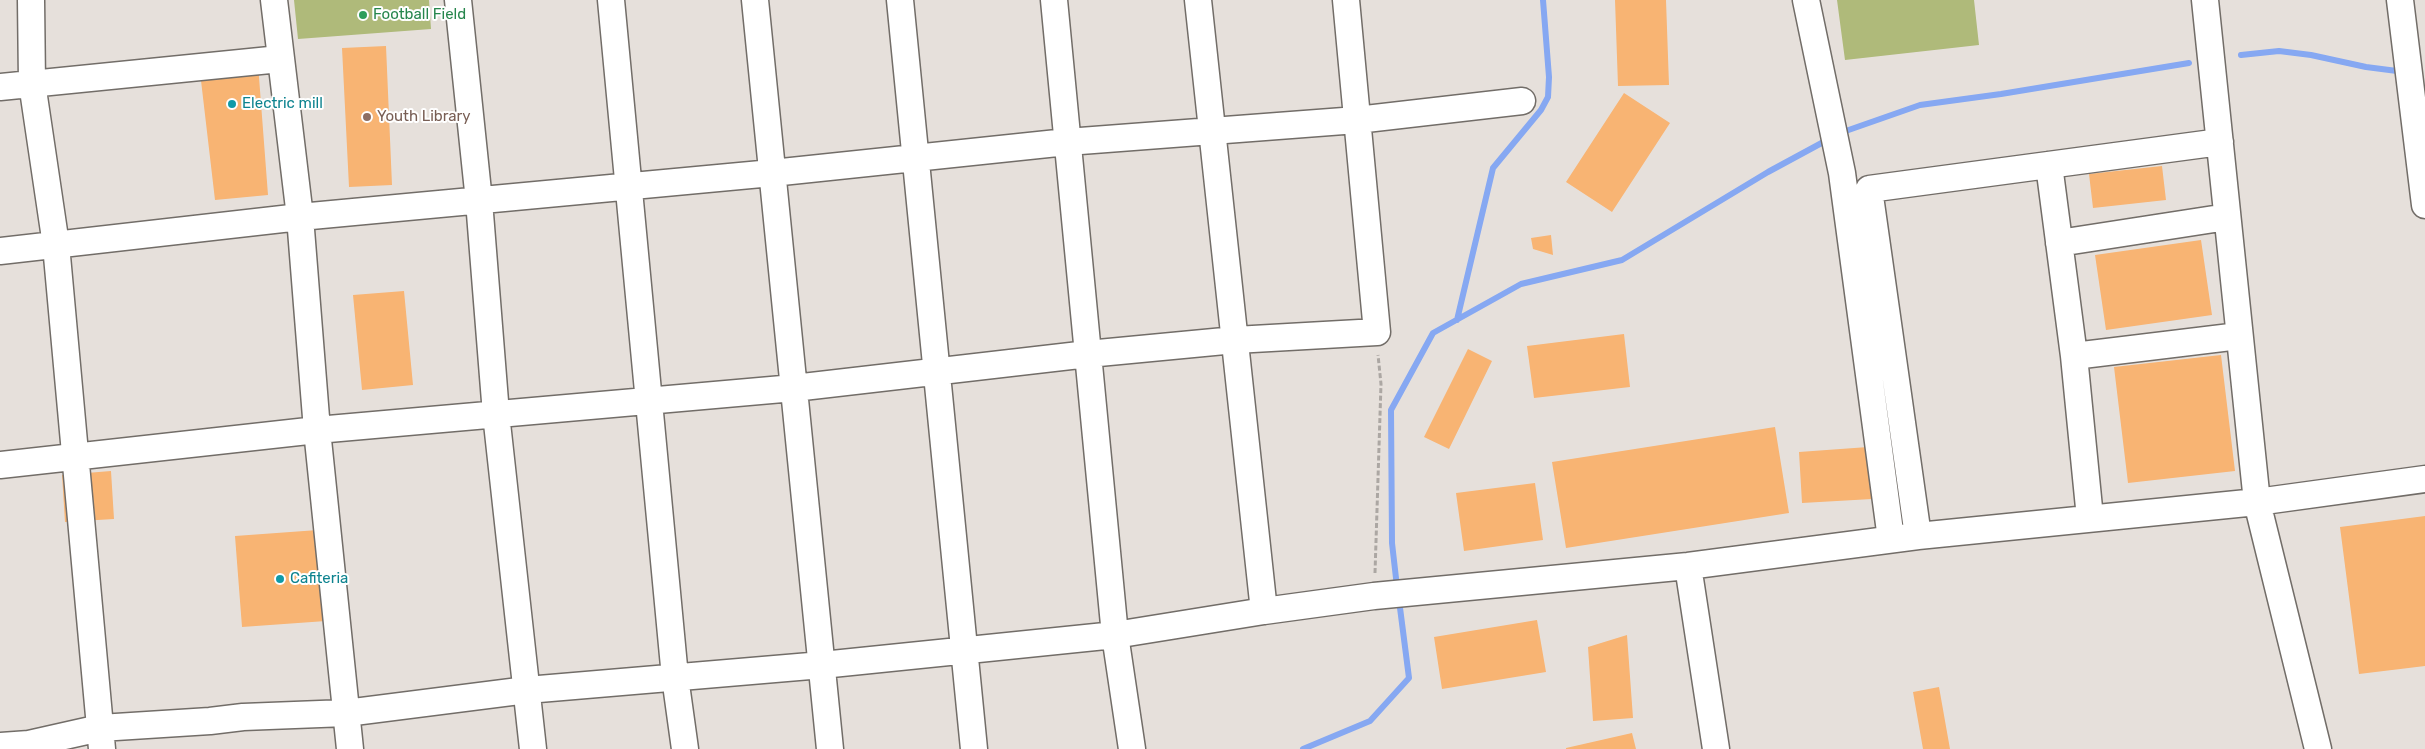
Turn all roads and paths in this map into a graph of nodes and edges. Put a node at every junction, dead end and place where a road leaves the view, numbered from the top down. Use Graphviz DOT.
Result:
graph roads {
  1 [pos="31,0"];
  2 [pos="274,0"];
  3 [pos="458,0"];
  4 [pos="611,0"];
  5 [pos="755,0"];
  6 [pos="900,0"];
  7 [pos="1054,0"];
  8 [pos="1198,0"];
  9 [pos="1346,0"];
  10 [pos="1806,0"];
  11 [pos="2205,0"];
  12 [pos="2400,0"];
  13 [pos="280,58"];
  14 [pos="32,83"];
  15 [pos="0,88"];
  16 [pos="1522,101"];
  17 [pos="1357,120"];
  18 [pos="1212,130"];
  19 [pos="1068,142"];
  20 [pos="2220,142"];
  21 [pos="916,157"];
  22 [pos="2049,165"];
  23 [pos="772,174"];
  24 [pos="628,186"];
  25 [pos="479,200"];
  26 [pos="2425,205"];
  27 [pos="300,217"];
  28 [pos="2227,217"];
  29 [pos="2059,243"];
  30 [pos="56,245"];
  31 [pos="0,251"];
  32 [pos="1377,332"];
  33 [pos="2239,336"];
  34 [pos="1234,340"];
  35 [pos="1088,354"];
  36 [pos="2074,356"];
  37 [pos="938,372"];
  38 [pos="794,388"];
  39 [pos="648,400"];
  40 [pos="496,414"];
  41 [pos="317,430"];
  42 [pos="75,457"];
  43 [pos="0,465"];
  44 [pos="2425,478"];
  45 [pos="2257,502"];
  46 [pos="2090,518"];
  47 [pos="1918,536"];
  48 [pos="1892,540"];
  49 [pos="1688,566"];
  50 [pos="1379,596"];
  51 [pos="1264,611"];
  52 [pos="1115,634"];
  53 [pos="966,650"];
  54 [pos="822,665"];
  55 [pos="674,677"];
  56 [pos="527,690"];
  57 [pos="346,713"];
  58 [pos="101,738"];
  59 [pos="0,746"];
  60 [pos="350,749"];
  61 [pos="533,749"];
  62 [pos="684,749"];
  63 [pos="830,749"];
  64 [pos="974,749"];
  65 [pos="1132,749"];
  66 [pos="1716,749"];
  67 [pos="2318,749"];
  1 -- 14 [label="street"];
  2 -- 13 [label="street"];
  3 -- 25 [label="street"];
  4 -- 24 [label="street"];
  5 -- 23 [label="street"];
  6 -- 21 [label="street"];
  7 -- 19 [label="street"];
  8 -- 18 [label="street"];
  9 -- 17 [label="street"];
  10 -- 48 [label="street"];
  11 -- 20 [label="street"];
  12 -- 26 [label="street"];
  13 -- 14 [label="street"];
  13 -- 27 [label="street"];
  14 -- 15 [label="street"];
  14 -- 30 [label="street"];
  16 -- 17 [label="street"];
  17 -- 18 [label="street"];
  17 -- 32 [label="street"];
  18 -- 19 [label="street"];
  18 -- 34 [label="street"];
  19 -- 21 [label="street"];
  19 -- 35 [label="street"];
  20 -- 22 [label="street"];
  20 -- 28 [label="street"];
  21 -- 23 [label="street"];
  21 -- 37 [label="street"];
  22 -- 29 [label="street"];
  22 -- 47 [label="street"];
  23 -- 24 [label="street"];
  23 -- 38 [label="street"];
  24 -- 25 [label="street"];
  24 -- 39 [label="street"];
  25 -- 27 [label="street"];
  25 -- 40 [label="street"];
  27 -- 30 [label="street"];
  27 -- 41 [label="street"];
  28 -- 29 [label="street"];
  28 -- 33 [label="street"];
  29 -- 36 [label="street"];
  30 -- 31 [label="street"];
  30 -- 42 [label="street"];
  32 -- 34 [label="street"];
  32 -- 50 [label="path"];
  33 -- 36 [label="street"];
  33 -- 45 [label="street"];
  34 -- 35 [label="street"];
  34 -- 51 [label="street"];
  35 -- 37 [label="street"];
  35 -- 52 [label="street"];
  36 -- 46 [label="street"];
  37 -- 38 [label="street"];
  37 -- 53 [label="street"];
  38 -- 39 [label="street"];
  38 -- 54 [label="street"];
  39 -- 40 [label="street"];
  39 -- 55 [label="street"];
  40 -- 41 [label="street"];
  40 -- 56 [label="street"];
  41 -- 42 [label="street"];
  41 -- 57 [label="street"];
  42 -- 43 [label="street"];
  42 -- 58 [label="street"];
  44 -- 45 [label="street"];
  45 -- 46 [label="street"];
  45 -- 67 [label="street"];
  46 -- 47 [label="street"];
  47 -- 48 [label="street"];
  48 -- 49 [label="street"];
  49 -- 50 [label="street"];
  49 -- 66 [label="street"];
  50 -- 51 [label="street"];
  51 -- 52 [label="street"];
  52 -- 53 [label="street"];
  52 -- 65 [label="street"];
  53 -- 54 [label="street"];
  53 -- 64 [label="street"];
  54 -- 55 [label="street"];
  54 -- 63 [label="street"];
  55 -- 56 [label="street"];
  55 -- 62 [label="street"];
  56 -- 57 [label="street"];
  56 -- 61 [label="street"];
  57 -- 58 [label="street"];
  57 -- 60 [label="street"];
  58 -- 59 [label="street"];
}
